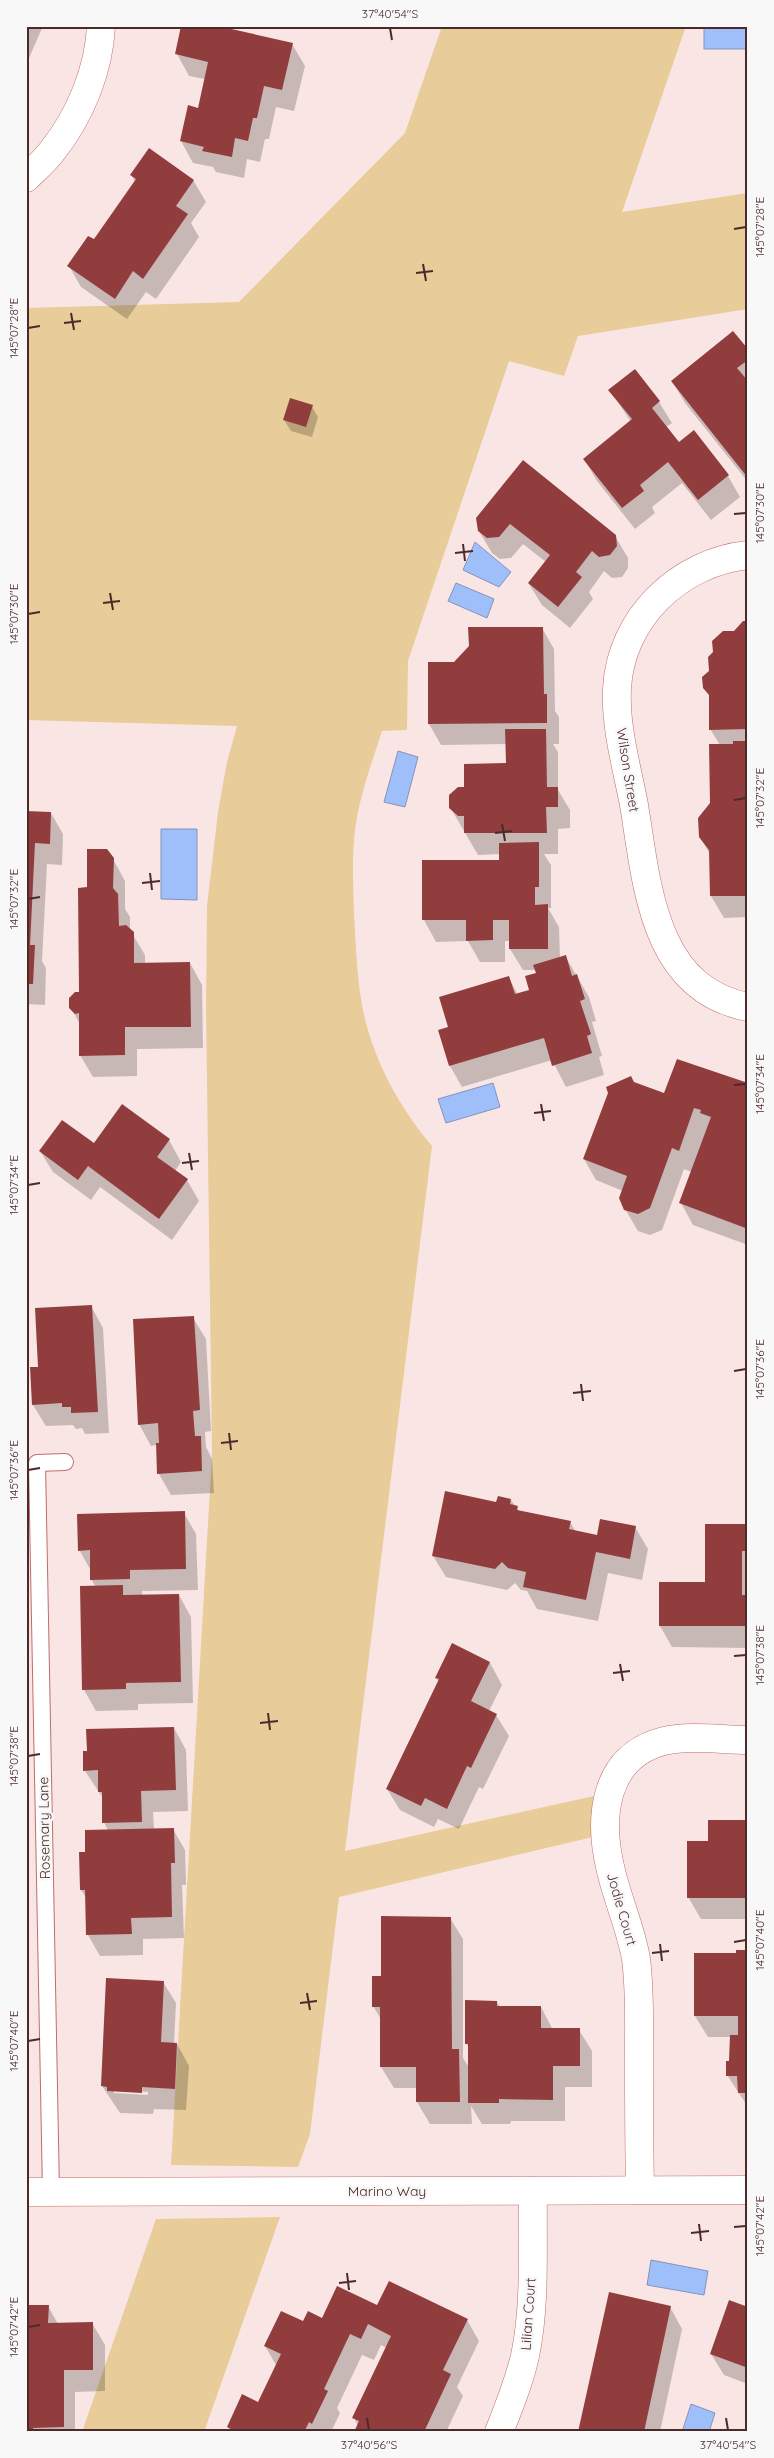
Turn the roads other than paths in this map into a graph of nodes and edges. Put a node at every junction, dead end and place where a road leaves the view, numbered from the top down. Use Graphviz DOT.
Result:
graph roads {
  1 [pos="101,26"];
  2 [pos="26,178"];
  3 [pos="748,555"];
  4 [pos="748,1007"];
  5 [pos="65,1462"];
  6 [pos="748,1740"];
  7 [pos="640,2190"];
  8 [pos="748,2190"];
  9 [pos="533,2191"];
  10 [pos="39,2192"];
  11 [pos="499,2432"];
  1 -- 2 [label="street"];
  3 -- 4 [label="street, Wilson Street"];
  5 -- 10 [label="lane, Rosemary Lane"];
  6 -- 7 [label="street, Jodie Court"];
  7 -- 8 [label="street, Marino Way"];
  7 -- 9 [label="street, Marino Way"];
  9 -- 10 [label="street, Marino Way"];
  9 -- 11 [label="street, Lilian Court"];
}
